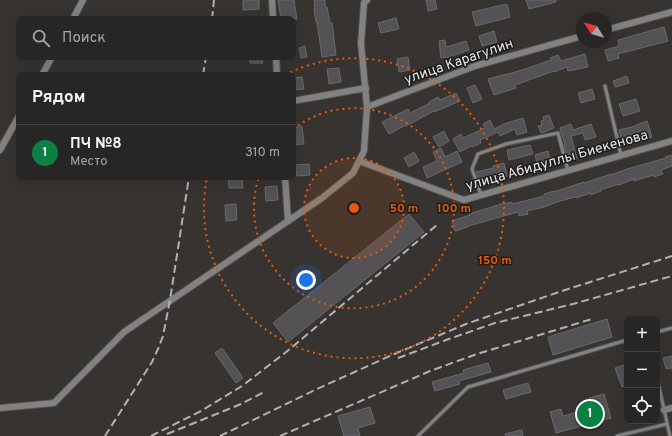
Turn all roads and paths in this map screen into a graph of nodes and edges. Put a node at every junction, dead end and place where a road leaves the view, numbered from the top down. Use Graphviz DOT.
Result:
graph roads {
  1 [pos="84,0"];
  2 [pos="272,0"];
  3 [pos="367,0"];
  4 [pos="672,12"];
  5 [pos="76,16"];
  6 [pos="273,16"];
  7 [pos="612,28"];
  8 [pos="576,38"];
  9 [pos="50,60"];
  10 [pos="276,60"];
  11 [pos="44,72"];
  12 [pos="277,72"];
  13 [pos="605,86"];
  14 [pos="366,88"];
  15 [pos="296,100"];
  16 [pos="368,107"];
  17 [pos="16,121"];
  18 [pos="672,141"];
  19 [pos="0,150"];
  20 [pos="621,155"];
  21 [pos="359,162"];
  22 [pos="568,171"];
  23 [pos="285,180"];
  24 [pos="481,196"];
  25 [pos="288,220"];
  26 [pos="672,328"];
  27 [pos="660,331"];
  28 [pos="624,341"];
  29 [pos="659,388"];
  30 [pos="0,406"];
  31 [pos="672,408"];
  32 [pos="664,410"];
  33 [pos="667,424"];
  34 [pos="418,436"];
  35 [pos="617,436"];
  36 [pos="670,436"];
  1 -- 5 [label="street"];
  2 -- 6 [label="street"];
  3 -- 14 [label="street"];
  4 -- 7 [label="street"];
  8 -- 16 [label="street, улица Карагулин"];
  9 -- 11 [label="street"];
  10 -- 12 [label="street"];
  13 -- 20 [label="lane"];
  14 -- 15 [label="street"];
  14 -- 16 [label="street"];
  16 -- 21 [label="street"];
  17 -- 19 [label="street"];
  18 -- 20 [label="street, улица Абидуллы Биекенова"];
  20 -- 22 [label="street, улица Абидуллы Биекенова"];
  21 -- 24 [label="street, улица Абидуллы Биекенова"];
  21 -- 25 [label="street"];
  22 -- 24 [label="street, улица Абидуллы Биекенова"];
  22 -- 24 [label="lane"];
  23 -- 25 [label="street"];
  25 -- 30 [label="street"];
  26 -- 27 [label="lane"];
  28 -- 34 [label="lane"];
  29 -- 32 [label="lane"];
  31 -- 32 [label="street"];
  32 -- 33 [label="lane"];
  33 -- 35 [label="lane"];
  33 -- 36 [label="lane"];
}
